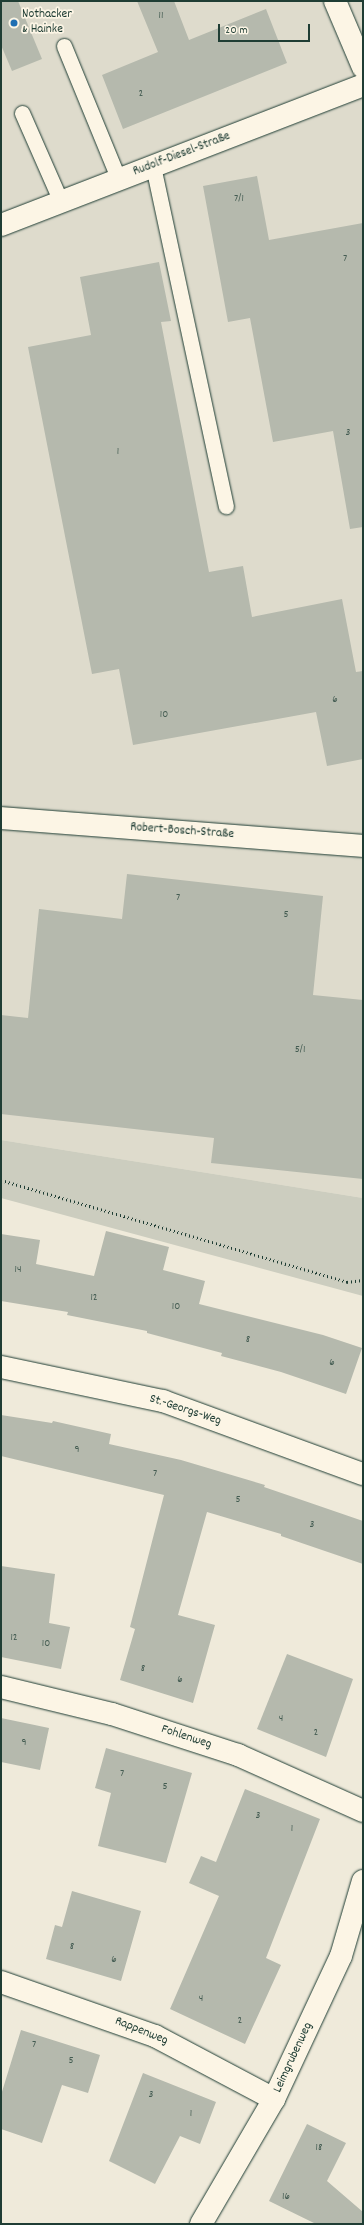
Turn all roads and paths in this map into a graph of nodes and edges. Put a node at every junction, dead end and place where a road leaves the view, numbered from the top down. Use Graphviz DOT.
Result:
graph roads {
  1 [pos="336,1"];
  2 [pos="64,46"];
  3 [pos="363,67"];
  4 [pos="363,86"];
  5 [pos="22,113"];
  6 [pos="153,166"];
  7 [pos="119,180"];
  8 [pos="61,202"];
  9 [pos="1,225"];
  10 [pos="226,506"];
  11 [pos="1,818"];
  12 [pos="363,846"];
  13 [pos="1,1180"];
  14 [pos="363,1280"];
  15 [pos="1,1367"];
  16 [pos="363,1474"];
  17 [pos="1,1687"];
  18 [pos="363,1811"];
  19 [pos="363,1881"];
  20 [pos="1,1982"];
  21 [pos="274,2099"];
  22 [pos="201,2224"];
  1 -- 3 [label="street"];
  2 -- 7 [label="lane"];
  4 -- 6 [label="street, Rudolf-Diesel-Straße"];
  5 -- 8 [label="lane"];
  6 -- 7 [label="street, Rudolf-Diesel-Straße"];
  6 -- 10 [label="lane"];
  7 -- 8 [label="street, Rudolf-Diesel-Straße"];
  8 -- 9 [label="street, Rudolf-Diesel-Straße"];
  11 -- 12 [label="street, Robert-Bosch-Straße"];
  13 -- 14 [label="path"];
  15 -- 16 [label="street, St.-Georgs-Weg"];
  17 -- 18 [label="street, Fohlenweg"];
  19 -- 21 [label="street, Leimgrubenweg"];
  20 -- 21 [label="street, Rappenweg"];
  21 -- 22 [label="street, Leimgrubenweg"];
}
